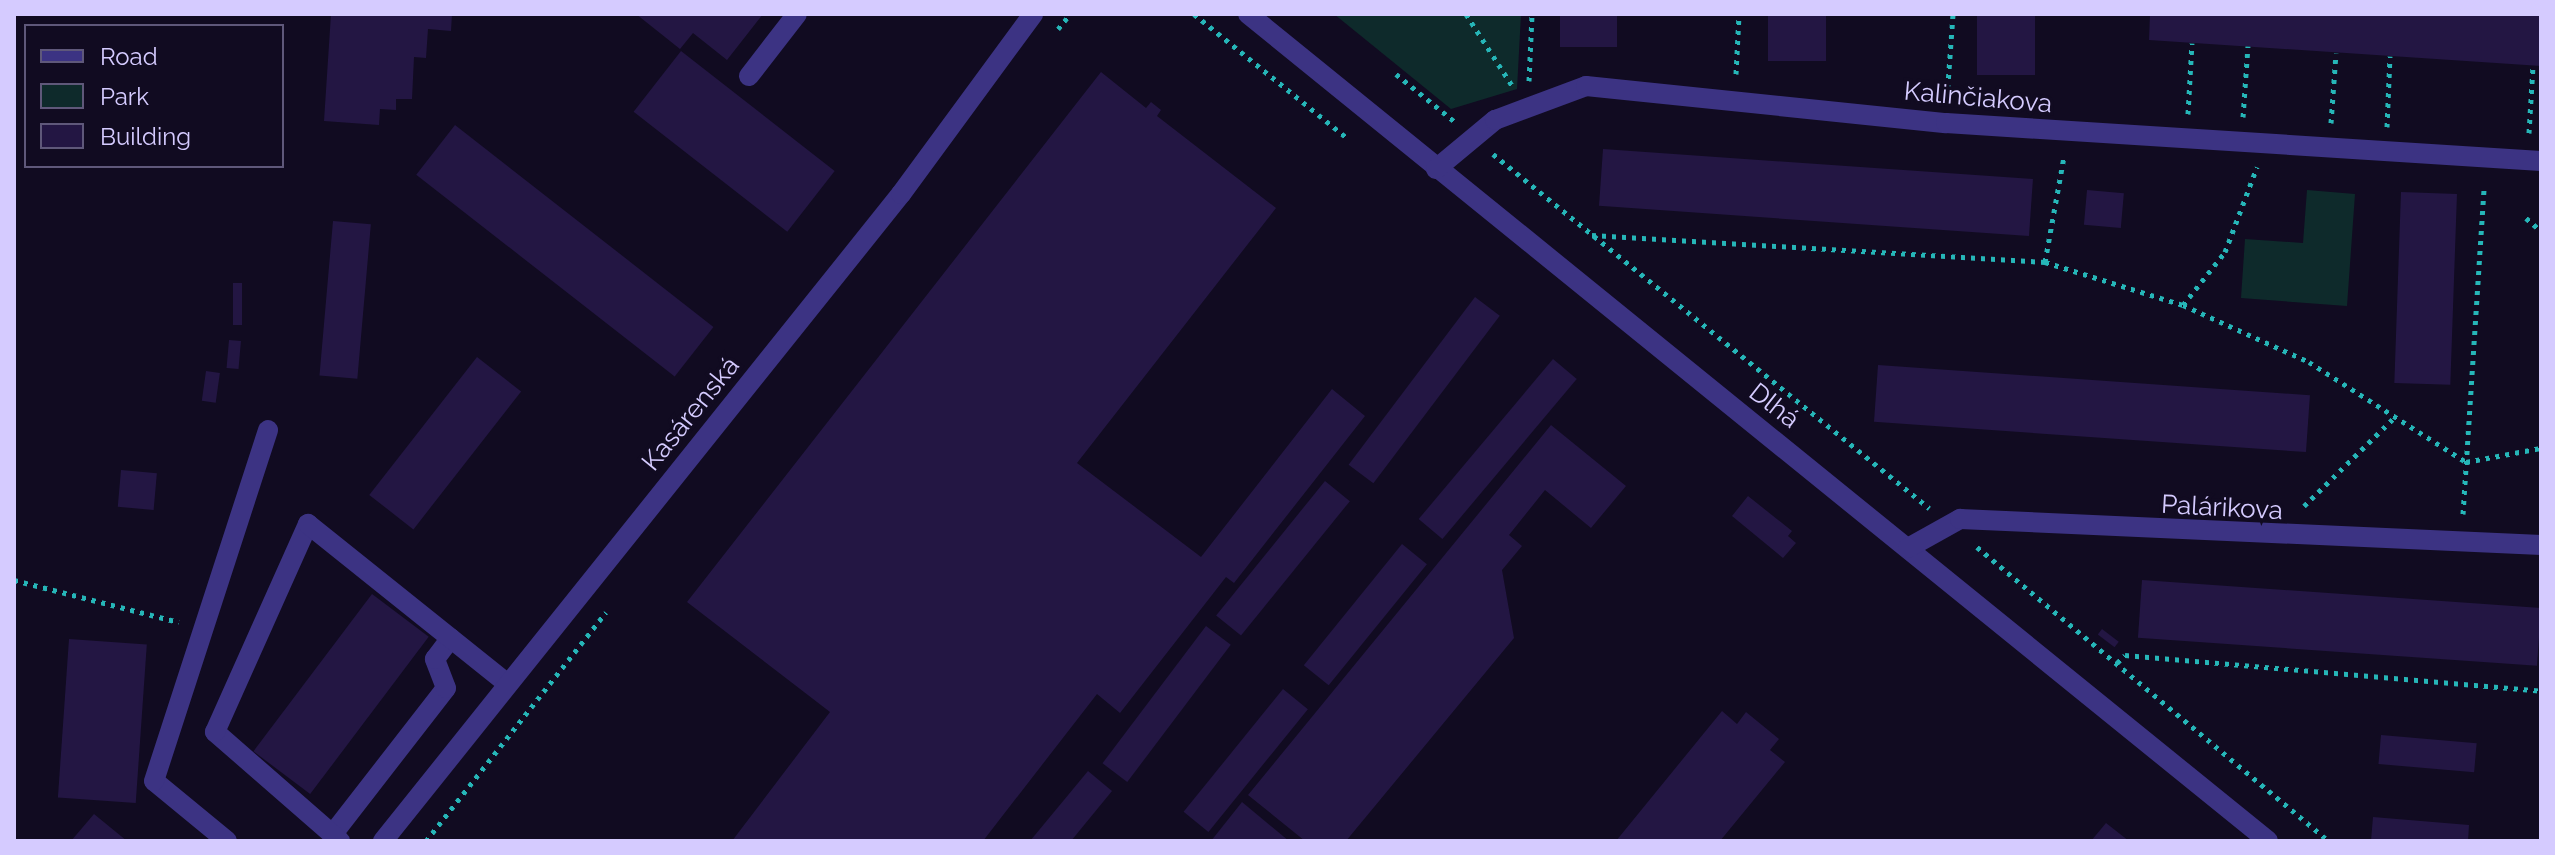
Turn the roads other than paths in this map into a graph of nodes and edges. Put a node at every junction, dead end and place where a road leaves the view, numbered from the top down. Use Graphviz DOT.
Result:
graph roads {
  1 [pos="797,14"];
  2 [pos="1033,14"];
  3 [pos="1248,14"];
  4 [pos="749,76"];
  5 [pos="2534,153"];
  6 [pos="1436,169"];
  7 [pos="268,430"];
  8 [pos="2541,545"];
  9 [pos="1908,548"];
  10 [pos="451,638"];
  11 [pos="508,684"];
  12 [pos="336,838"];
  13 [pos="227,841"];
  14 [pos="383,841"];
  15 [pos="2268,841"];
  1 -- 4 [label="street"];
  2 -- 11 [label="street, Kasárenská"];
  3 -- 6 [label="street, Dlhá"];
  5 -- 6 [label="street, Kalinčiakova"];
  6 -- 9 [label="street, Dlhá"];
  7 -- 13 [label="street"];
  8 -- 9 [label="street, Palárikova"];
  9 -- 15 [label="street, Dlhá"];
  10 -- 11 [label="street"];
  10 -- 12 [label="street"];
  10 -- 12 [label="street"];
  11 -- 14 [label="street, Kasárenská"];
}
